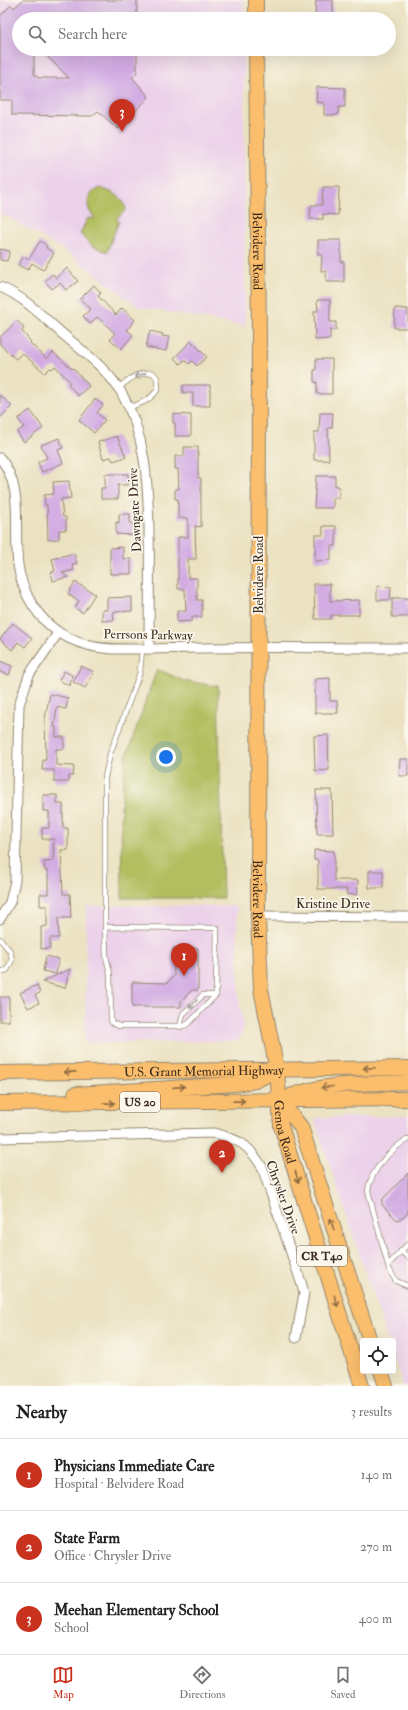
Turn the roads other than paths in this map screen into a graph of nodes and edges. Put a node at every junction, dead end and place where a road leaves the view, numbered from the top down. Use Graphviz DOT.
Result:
graph roads {
  1 [pos="256,0"];
  2 [pos="256,12"];
  3 [pos="256,56"];
  4 [pos="0,287"];
  5 [pos="118,388"];
  6 [pos="128,408"];
  7 [pos="0,458"];
  8 [pos="58,633"];
  9 [pos="257,647"];
  10 [pos="408,648"];
  11 [pos="145,649"];
  12 [pos="258,916"];
  13 [pos="408,917"];
  14 [pos="0,919"];
  15 [pos="105,927"];
  16 [pos="0,939"];
  17 [pos="0,972"];
  18 [pos="216,996"];
  19 [pos="180,1027"];
  20 [pos="408,1068"];
  21 [pos="277,1070"];
  22 [pos="0,1073"];
  23 [pos="408,1082"];
  24 [pos="408,1099"];
  25 [pos="280,1100"];
  26 [pos="0,1103"];
  27 [pos="14,1103"];
  28 [pos="0,1138"];
  29 [pos="408,1139"];
  30 [pos="408,1244"];
  31 [pos="401,1251"];
  32 [pos="408,1257"];
  33 [pos="388,1265"];
  34 [pos="408,1286"];
  35 [pos="296,1338"];
  36 [pos="369,1338"];
  37 [pos="382,1374"];
  38 [pos="362,1386"];
  39 [pos="386,1386"];
  1 -- 2 [label="main road"];
  3 -- 9 [label="main road, Belvidere Road"];
  4 -- 5 [label="street, Dawngate Drive"];
  5 -- 6 [label="street, Dawngate Drive"];
  6 -- 5 [label="lane, one-way"];
  6 -- 11 [label="street, Dawngate Drive"];
  7 -- 8 [label="street, Perrsons Parkway"];
  8 -- 11 [label="street, Perrsons Parkway"];
  8 -- 14 [label="street"];
  9 -- 10 [label="street, Perrsons Parkway"];
  9 -- 11 [label="street, Perrsons Parkway"];
  9 -- 12 [label="main road, Belvidere Road"];
  11 -- 15 [label="lane"];
  12 -- 13 [label="street, Kristine Drive"];
  12 -- 21 [label="main road, Belvidere Road"];
  15 -- 18 [label="lane"];
  15 -- 19 [label="lane"];
  16 -- 17 [label="lane"];
  18 -- 19 [label="lane"];
  18 -- 19 [label="lane, one-way"];
  20 -- 21 [label="main road, U.S. Grant Memorial Highway, one-way"];
  21 -- 22 [label="main road, U.S. Grant Memorial Highway, one-way"];
  21 -- 25 [label="main road, Belvidere Road"];
  27 -- 21 [label="main road, one-way"];
  23 -- 25 [label="main road, one-way"];
  24 -- 25 [label="main road, US 20"];
  27 -- 25 [label="main road, US 20, one-way"];
  36 -- 25 [label="main road, Genoa Road / CR T40, one-way"];
  25 -- 38 [label="main road, Genoa Road / CR T40, one-way"];
  26 -- 27 [label="main road, US 20"];
  28 -- 35 [label="street, Chrysler Drive"];
  29 -- 33 [label="lane"];
  30 -- 31 [label="lane"];
  31 -- 32 [label="lane"];
  31 -- 33 [label="lane"];
  33 -- 34 [label="lane"];
  37 -- 39 [label="main road"];
}
